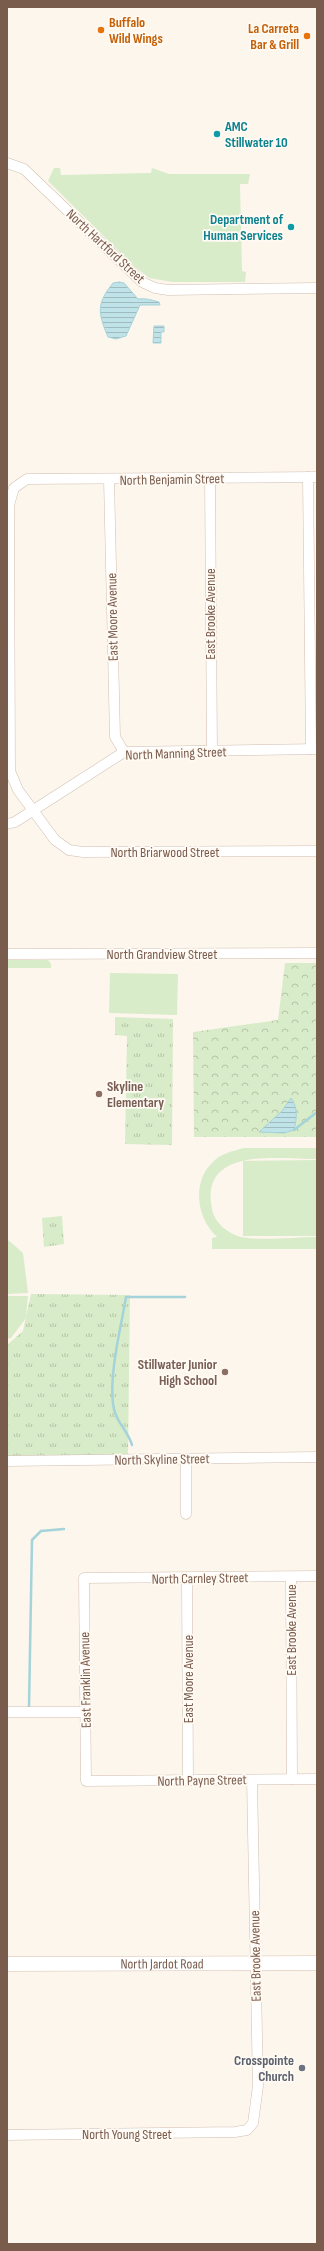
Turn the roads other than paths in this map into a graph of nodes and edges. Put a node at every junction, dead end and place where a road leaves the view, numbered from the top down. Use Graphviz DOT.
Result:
graph roads {
  1 [pos="7,164"];
  2 [pos="317,288"];
  3 [pos="313,477"];
  4 [pos="210,478"];
  5 [pos="109,480"];
  6 [pos="314,749"];
  7 [pos="212,751"];
  8 [pos="124,752"];
  9 [pos="33,809"];
  10 [pos="7,824"];
  11 [pos="317,851"];
  12 [pos="7,954"];
  13 [pos="317,954"];
  14 [pos="317,1457"];
  15 [pos="186,1459"];
  16 [pos="7,1461"];
  17 [pos="186,1514"];
  18 [pos="317,1576"];
  19 [pos="291,1577"];
  20 [pos="84,1578"];
  21 [pos="188,1578"];
  22 [pos="7,1712"];
  23 [pos="85,1712"];
  24 [pos="292,1779"];
  25 [pos="317,1779"];
  26 [pos="252,1780"];
  27 [pos="86,1781"];
  28 [pos="188,1781"];
  29 [pos="254,1963"];
  30 [pos="317,1963"];
  31 [pos="7,1964"];
  32 [pos="248,2130"];
  33 [pos="7,2135"];
  1 -- 2 [label="street, North Hartford Street"];
  3 -- 4 [label="street, North Benjamin Street"];
  3 -- 6 [label="street"];
  4 -- 5 [label="street, North Benjamin Street"];
  4 -- 7 [label="street, East Brooke Avenue"];
  5 -- 8 [label="street, East Moore Avenue"];
  5 -- 9 [label="street, North Benjamin Street"];
  6 -- 7 [label="street, North Manning Street"];
  7 -- 8 [label="street, North Manning Street"];
  8 -- 9 [label="street, North Manning Street"];
  9 -- 10 [label="street, North Manning Street"];
  9 -- 11 [label="street, North Briarwood Street"];
  12 -- 13 [label="street, North Grandview Street"];
  14 -- 15 [label="street, North Skyline Street"];
  15 -- 16 [label="street, North Skyline Street"];
  15 -- 17 [label="street"];
  18 -- 19 [label="street, North Carnley Street"];
  19 -- 21 [label="street, North Carnley Street"];
  19 -- 24 [label="street, East Brooke Avenue"];
  20 -- 21 [label="street, North Carnley Street"];
  20 -- 23 [label="street, East Franklin Avenue"];
  21 -- 28 [label="street, East Moore Avenue"];
  22 -- 23 [label="street"];
  23 -- 27 [label="street, East Franklin Avenue"];
  24 -- 25 [label="street, North Payne Street"];
  24 -- 26 [label="street, North Payne Street"];
  26 -- 28 [label="street, North Payne Street"];
  26 -- 29 [label="street, East Brooke Avenue"];
  27 -- 28 [label="street, North Payne Street"];
  29 -- 30 [label="street, North Jardot Road"];
  29 -- 31 [label="street, North Jardot Road"];
  29 -- 32 [label="street, East Brooke Avenue"];
  32 -- 33 [label="street, North Young Street"];
}
